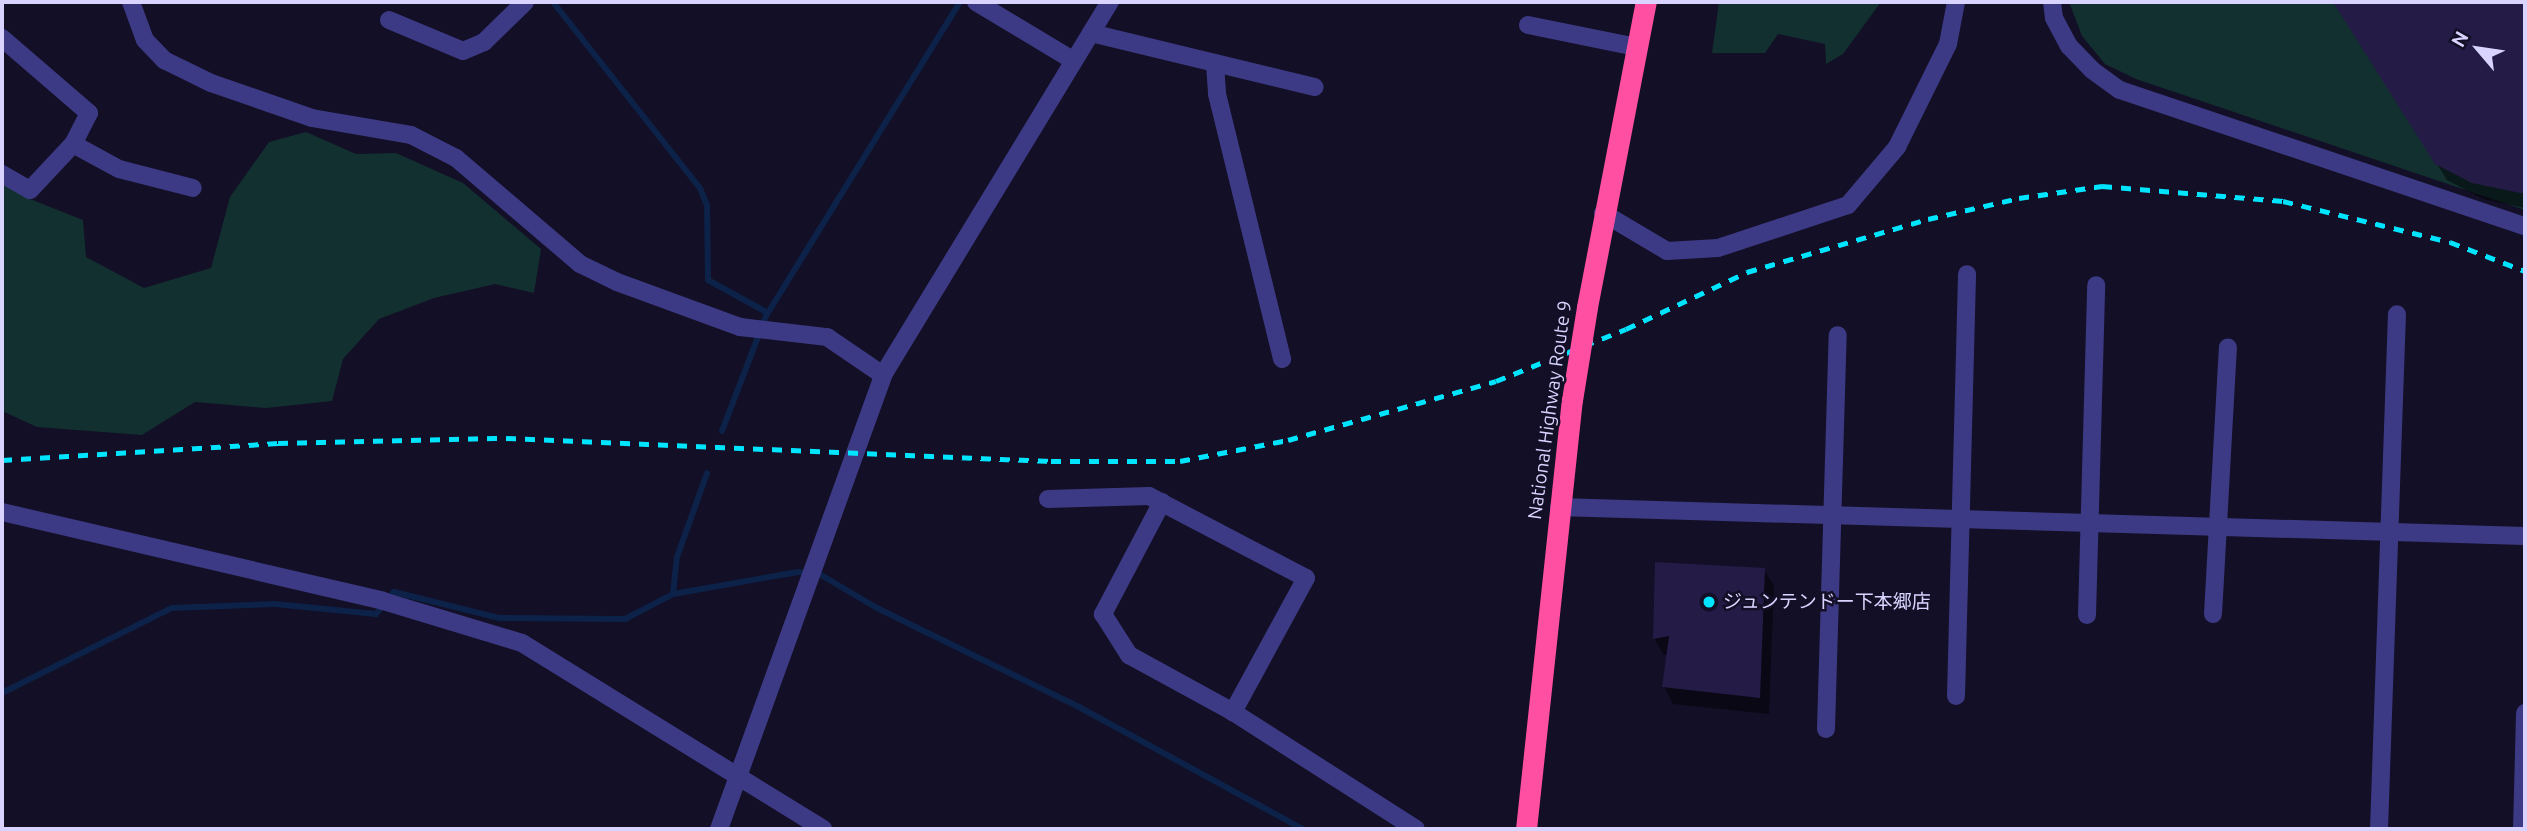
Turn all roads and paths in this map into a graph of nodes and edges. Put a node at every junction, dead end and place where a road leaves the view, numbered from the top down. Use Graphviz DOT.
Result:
graph roads {
  1 [pos="131,2"];
  2 [pos="525,2"];
  3 [pos="976,2"];
  4 [pos="1110,2"];
  5 [pos="1646,2"];
  6 [pos="1956,2"];
  7 [pos="2052,2"];
  8 [pos="389,20"];
  9 [pos="1528,25"];
  10 [pos="1091,33"];
  11 [pos="2,38"];
  12 [pos="1636,47"];
  13 [pos="1074,61"];
  14 [pos="1215,64"];
  15 [pos="1315,87"];
  16 [pos="73,144"];
  17 [pos="2,174"];
  18 [pos="193,188"];
  19 [pos="1603,213"];
  20 [pos="2525,226"];
  21 [pos="1967,275"];
  22 [pos="2096,285"];
  23 [pos="2397,314"];
  24 [pos="1838,335"];
  25 [pos="2228,347"];
  26 [pos="1282,359"];
  27 [pos="883,375"];
  28 [pos="1048,499"];
  29 [pos="1162,502"];
  30 [pos="1559,507"];
  31 [pos="2,512"];
  32 [pos="1835,517"];
  33 [pos="1962,520"];
  34 [pos="2091,522"];
  35 [pos="2219,526"];
  36 [pos="2388,530"];
  37 [pos="2525,536"];
  38 [pos="2213,614"];
  39 [pos="2087,615"];
  40 [pos="1956,695"];
  41 [pos="1233,712"];
  42 [pos="2525,712"];
  43 [pos="1826,729"];
  44 [pos="741,775"];
  45 [pos="719,829"];
  46 [pos="824,829"];
  47 [pos="1416,829"];
  48 [pos="1526,829"];
  49 [pos="2379,829"];
  50 [pos="2522,829"];
  1 -- 27 [label="street"];
  2 -- 8 [label="street"];
  3 -- 13 [label="street"];
  4 -- 10 [label="street"];
  5 -- 12 [label="highway, National Highway Route 9"];
  6 -- 19 [label="street"];
  7 -- 20 [label="street"];
  9 -- 12 [label="street"];
  10 -- 13 [label="street"];
  10 -- 14 [label="street"];
  11 -- 16 [label="street"];
  12 -- 19 [label="highway, National Highway Route 9"];
  13 -- 27 [label="street"];
  14 -- 15 [label="street"];
  14 -- 26 [label="street"];
  16 -- 17 [label="street"];
  16 -- 18 [label="street"];
  19 -- 30 [label="highway, National Highway Route 9, bridge"];
  21 -- 33 [label="street"];
  22 -- 34 [label="street"];
  23 -- 36 [label="street"];
  24 -- 32 [label="street"];
  25 -- 35 [label="street"];
  27 -- 44 [label="street"];
  28 -- 29 [label="street"];
  29 -- 41 [label="street"];
  29 -- 41 [label="street"];
  30 -- 32 [label="street"];
  30 -- 48 [label="highway, National Highway Route 9"];
  31 -- 44 [label="street"];
  32 -- 33 [label="street"];
  32 -- 43 [label="street"];
  33 -- 34 [label="street"];
  33 -- 40 [label="street"];
  34 -- 35 [label="street"];
  34 -- 39 [label="street"];
  35 -- 36 [label="street"];
  35 -- 38 [label="street"];
  36 -- 37 [label="street"];
  36 -- 49 [label="street"];
  41 -- 47 [label="street"];
  42 -- 50 [label="street"];
  44 -- 45 [label="street"];
  44 -- 46 [label="street"];
}
